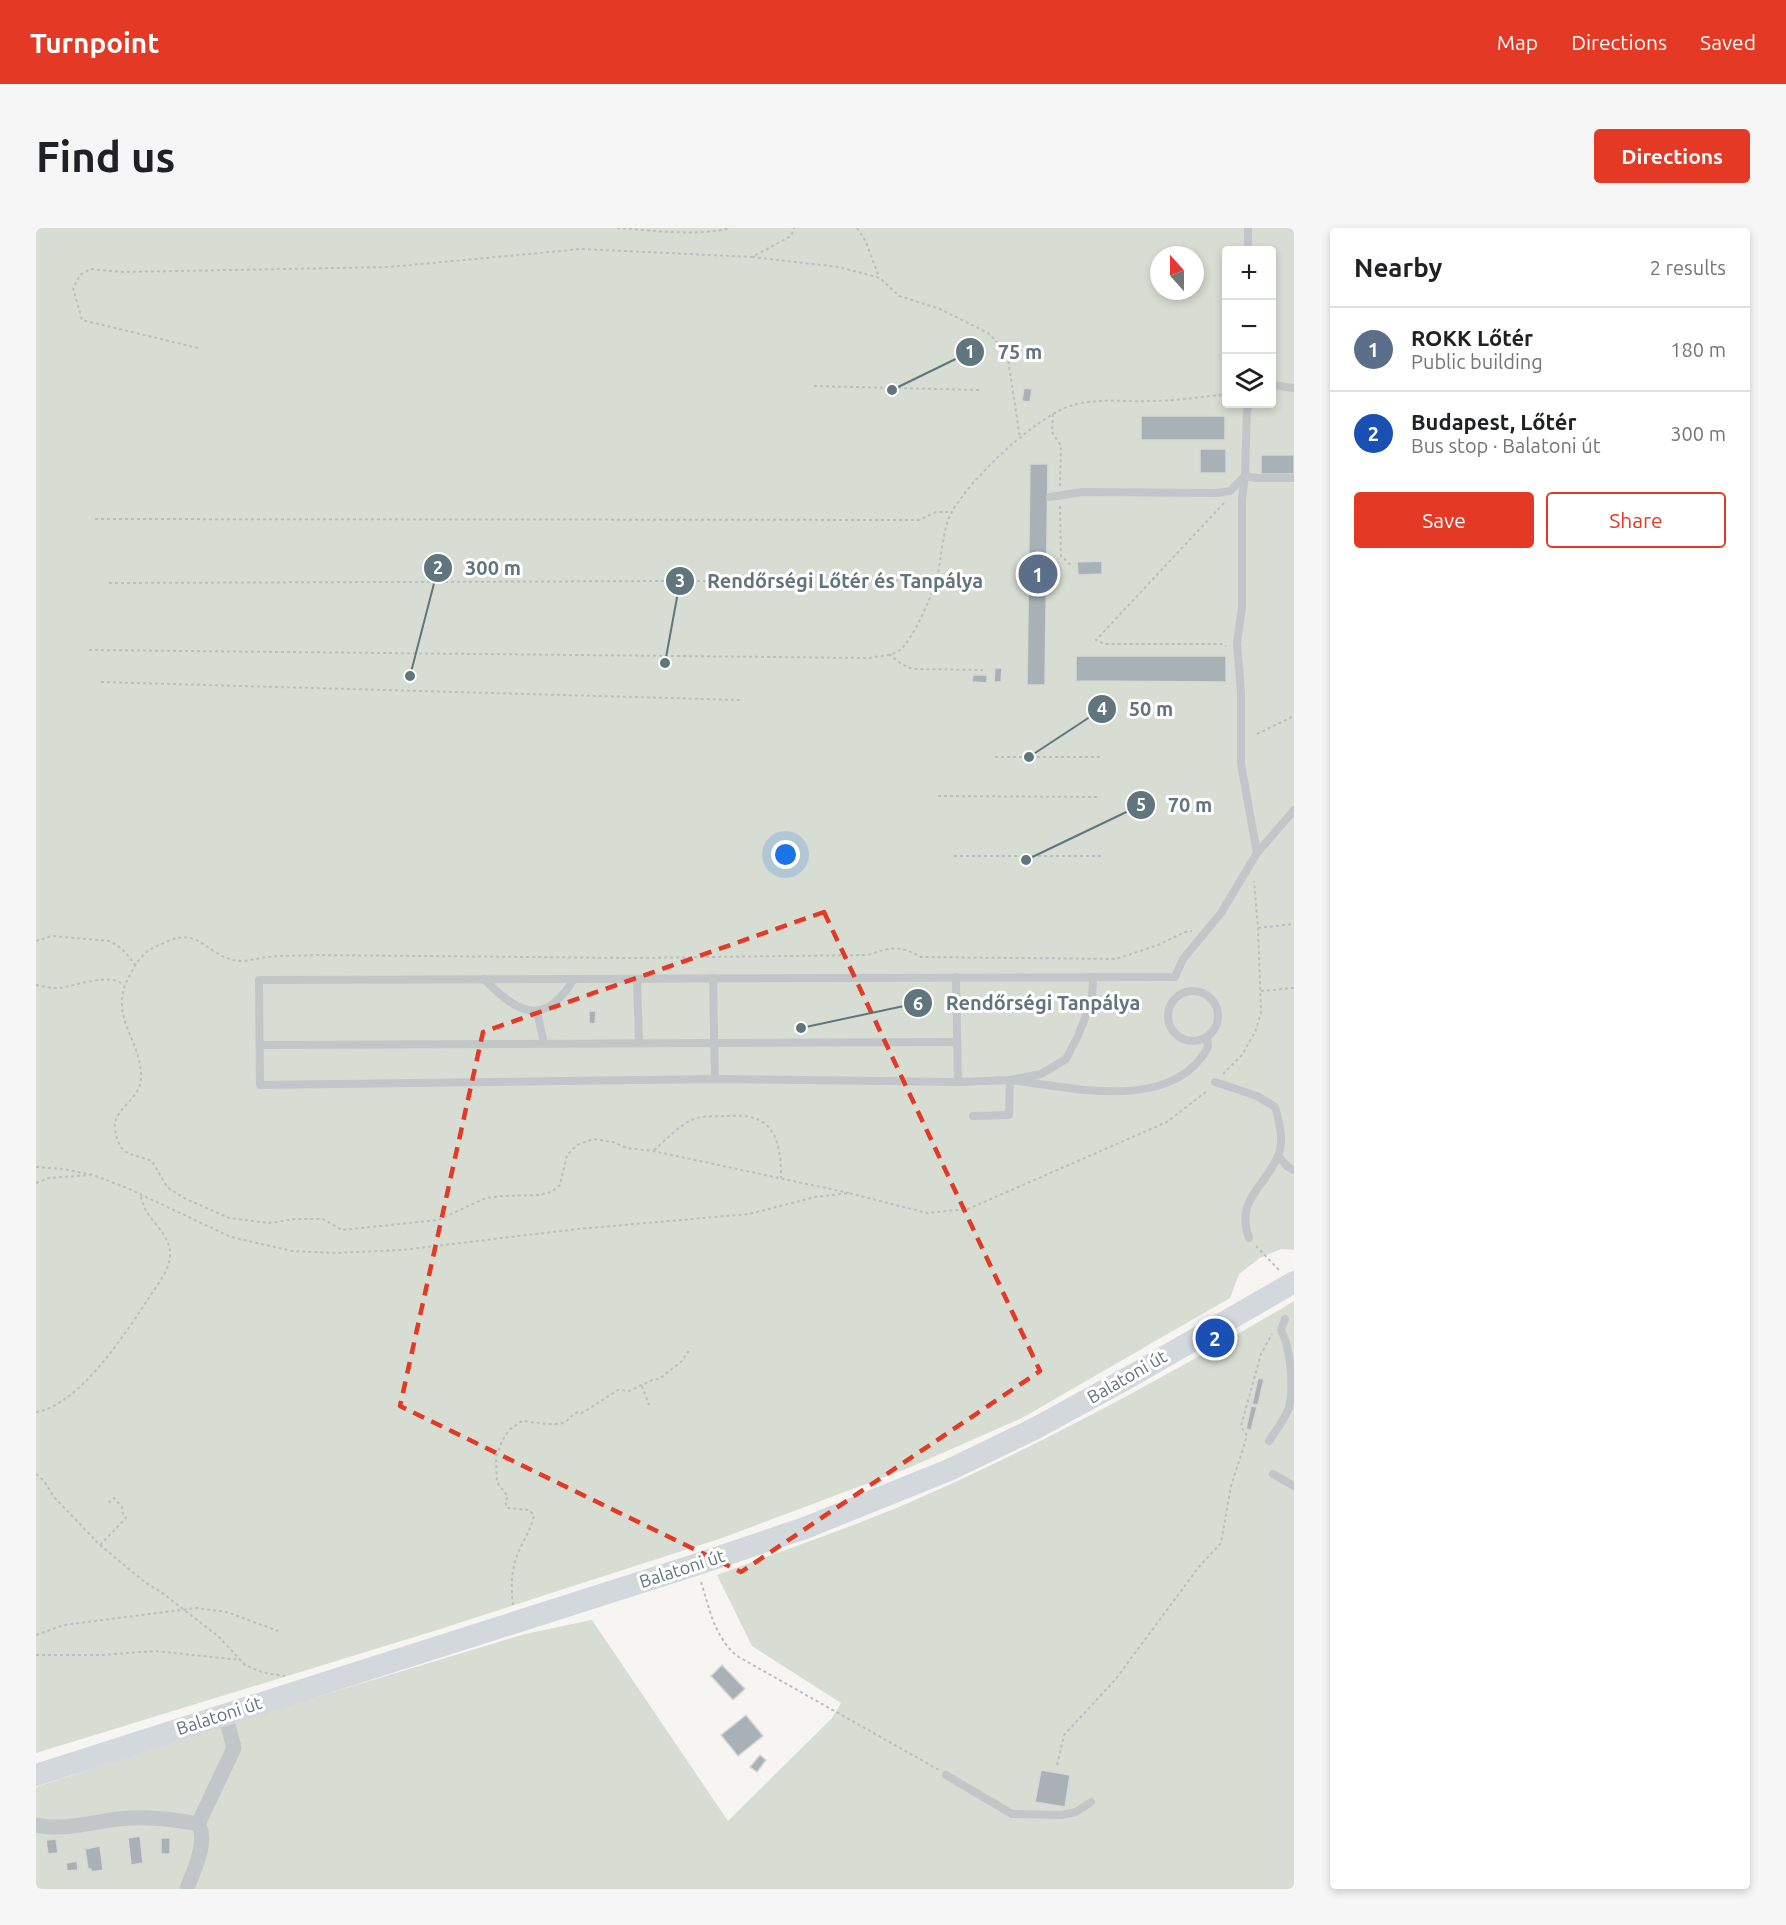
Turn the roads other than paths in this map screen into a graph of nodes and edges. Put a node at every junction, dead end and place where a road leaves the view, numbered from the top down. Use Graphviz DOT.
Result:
graph roads {
  1 [pos="1248,228"];
  2 [pos="1248,246"];
  3 [pos="1276,386"];
  4 [pos="1294,388"];
  5 [pos="1249,408"];
  6 [pos="1245,476"];
  7 [pos="1294,478"];
  8 [pos="1050,497"];
  9 [pos="1294,810"];
  10 [pos="1257,853"];
  11 [pos="956,977"];
  12 [pos="1093,977"];
  13 [pos="1175,977"];
  14 [pos="638,978"];
  15 [pos="713,978"];
  16 [pos="484,979"];
  17 [pos="574,979"];
  18 [pos="1183,992"];
  19 [pos="537,1011"];
  20 [pos="1207,1037"];
  21 [pos="957,1042"];
  22 [pos="639,1043"];
  23 [pos="714,1043"];
  24 [pos="544,1044"];
  25 [pos="260,1045"];
  26 [pos="714,1079"];
  27 [pos="1010,1080"];
  28 [pos="958,1082"];
  29 [pos="1215,1082"];
  30 [pos="973,1116"];
  31 [pos="1278,1156"];
  32 [pos="1294,1170"];
  33 [pos="1249,1238"];
  34 [pos="1293,1282"];
  35 [pos="1285,1319"];
  36 [pos="1269,1441"];
  37 [pos="1273,1474"];
  38 [pos="1294,1486"];
  39 [pos="225,1714"];
  40 [pos="36,1775"];
  41 [pos="946,1775"];
  42 [pos="1091,1802"];
  43 [pos="198,1824"];
  44 [pos="36,1825"];
  45 [pos="187,1889"];
  1 -- 2 [label="lane"];
  3 -- 4 [label="lane"];
  5 -- 6 [label="lane"];
  6 -- 7 [label="lane"];
  6 -- 8 [label="lane"];
  6 -- 10 [label="lane"];
  9 -- 10 [label="lane"];
  10 -- 13 [label="lane"];
  11 -- 12 [label="lane"];
  11 -- 15 [label="lane"];
  11 -- 21 [label="lane"];
  12 -- 13 [label="lane"];
  12 -- 27 [label="lane"];
  13 -- 18 [label="lane"];
  14 -- 15 [label="lane"];
  14 -- 17 [label="lane"];
  14 -- 22 [label="lane"];
  15 -- 23 [label="lane"];
  16 -- 17 [label="lane"];
  16 -- 19 [label="lane"];
  16 -- 25 [label="lane"];
  17 -- 19 [label="lane"];
  18 -- 20 [label="lane"];
  18 -- 20 [label="lane"];
  19 -- 24 [label="lane"];
  20 -- 27 [label="lane"];
  21 -- 23 [label="lane"];
  21 -- 28 [label="lane"];
  22 -- 23 [label="lane"];
  22 -- 24 [label="lane"];
  23 -- 26 [label="lane"];
  24 -- 25 [label="lane"];
  25 -- 26 [label="lane"];
  26 -- 28 [label="lane"];
  27 -- 28 [label="lane"];
  27 -- 30 [label="lane"];
  29 -- 31 [label="lane"];
  31 -- 32 [label="lane"];
  31 -- 33 [label="lane"];
  34 -- 39 [label="main road, Balatoni út"];
  35 -- 36 [label="lane"];
  37 -- 38 [label="lane"];
  39 -- 40 [label="main road, Balatoni út"];
  39 -- 43 [label="street"];
  41 -- 42 [label="lane"];
  43 -- 44 [label="street"];
  43 -- 45 [label="street"];
}
